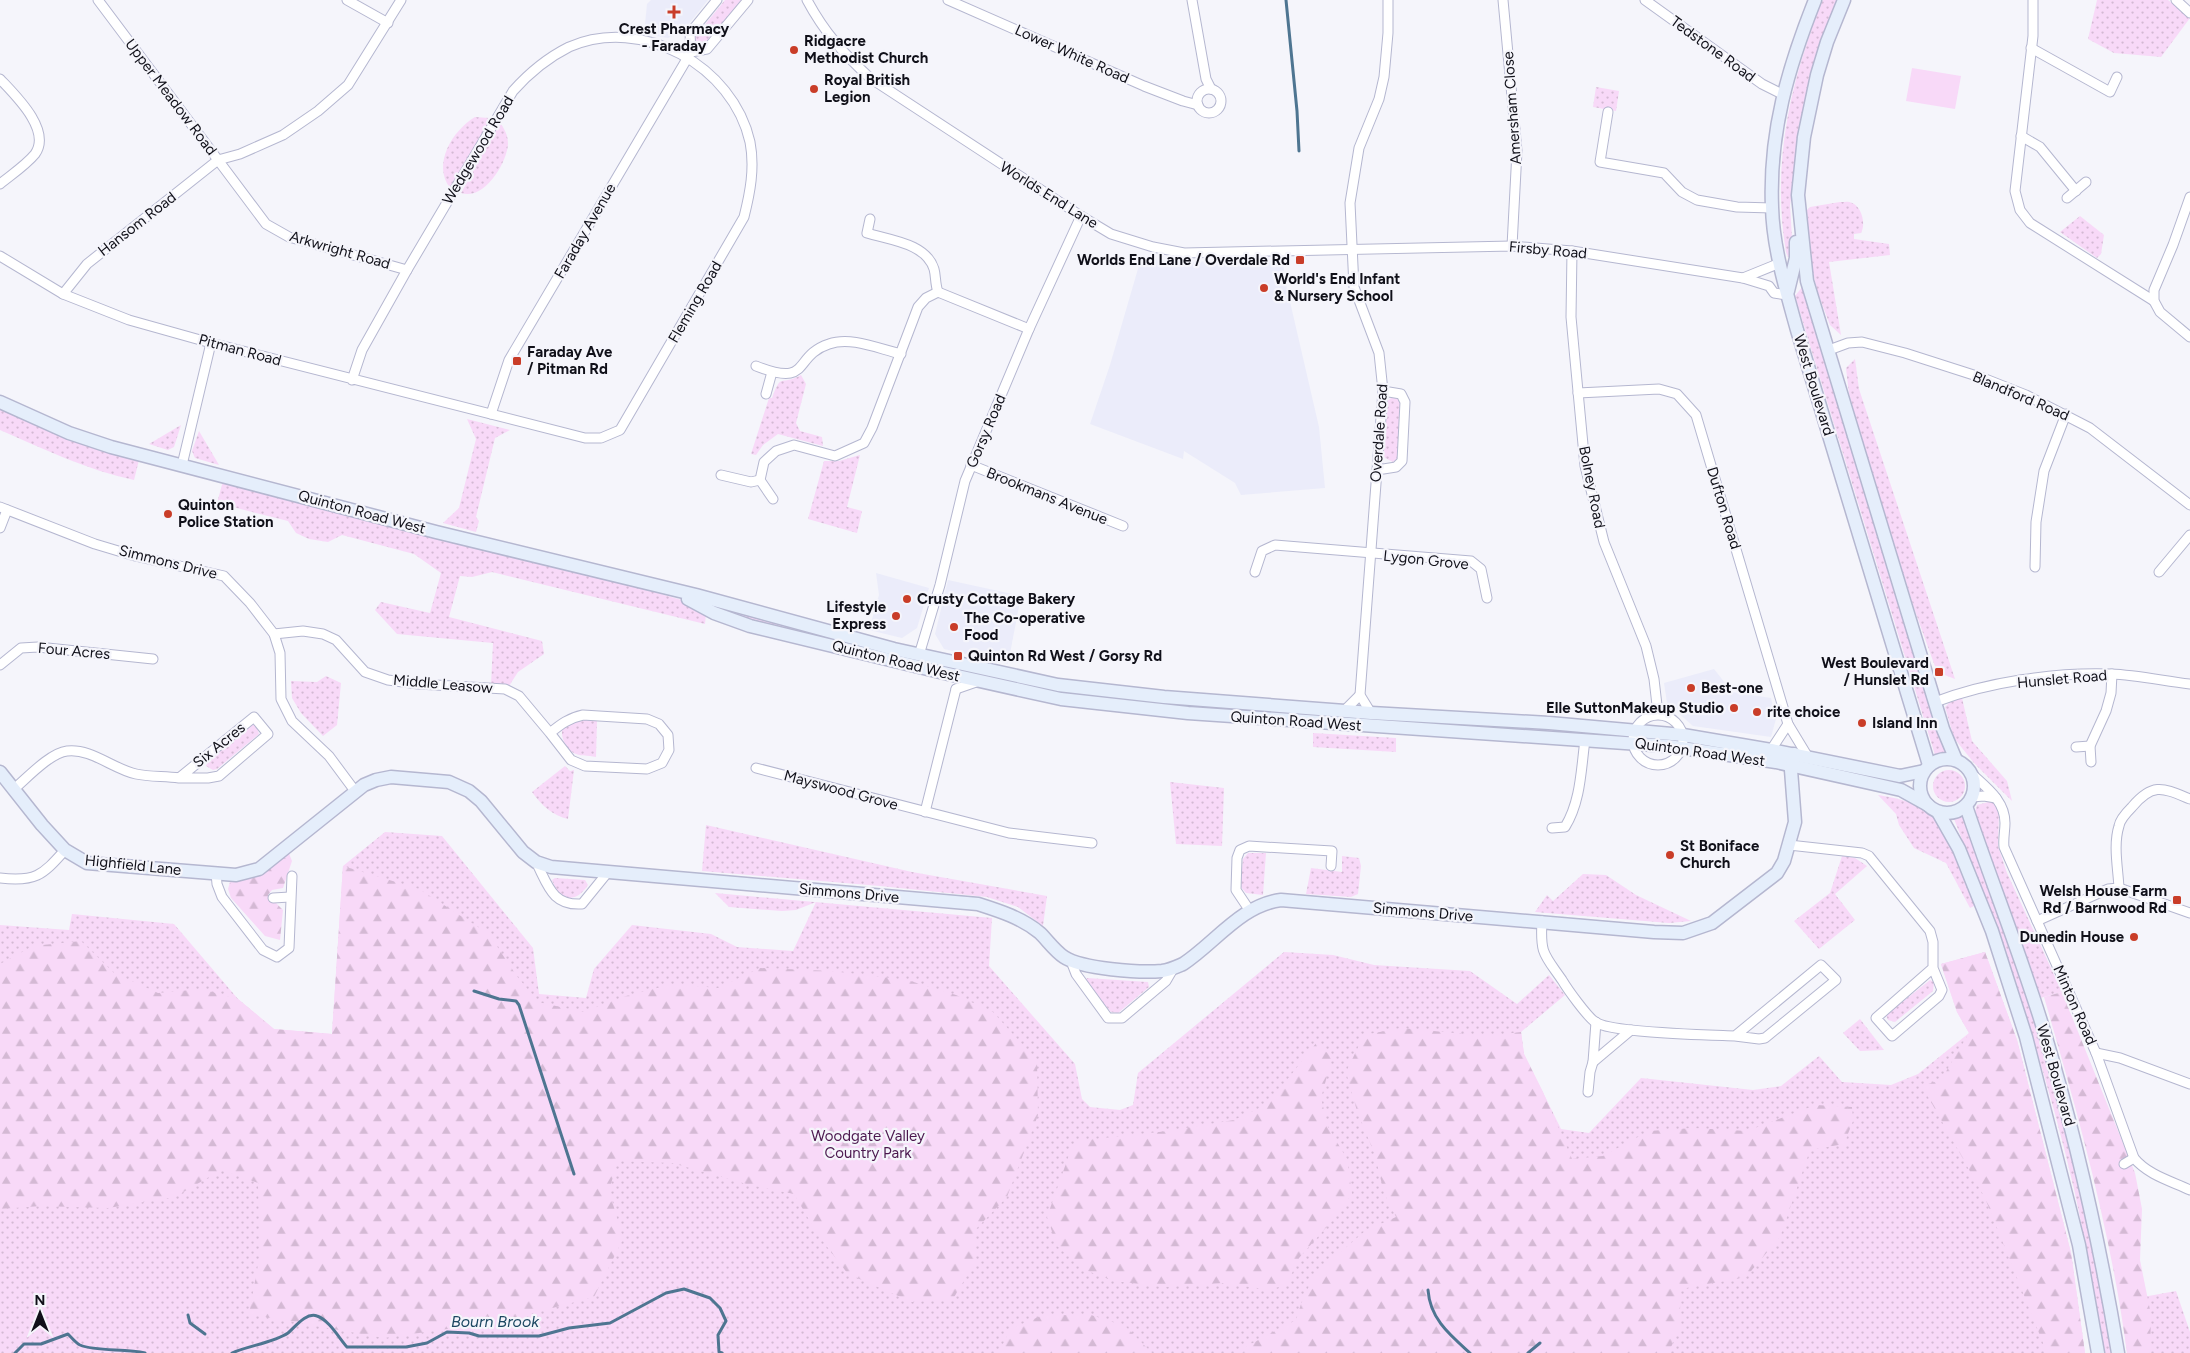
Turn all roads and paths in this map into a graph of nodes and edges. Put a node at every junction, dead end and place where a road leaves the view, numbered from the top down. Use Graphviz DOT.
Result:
graph roads {
  1 [pos="98,0"];
  2 [pos="347,0"];
  3 [pos="401,0"];
  4 [pos="717,0"];
  5 [pos="748,0"];
  6 [pos="807,0"];
  7 [pos="948,0"];
  8 [pos="1192,0"];
  9 [pos="1388,0"];
  10 [pos="1503,0"];
  11 [pos="1646,0"];
  12 [pos="1815,0"];
  13 [pos="1844,0"];
  14 [pos="2033,0"];
  15 [pos="2176,0"];
  16 [pos="2190,12"];
  17 [pos="388,23"];
  18 [pos="2031,48"];
  19 [pos="689,54"];
  20 [pos="2117,78"];
  21 [pos="0,79"];
  22 [pos="1211,89"];
  23 [pos="1782,94"];
  24 [pos="1198,105"];
  25 [pos="1608,112"];
  26 [pos="2021,136"];
  27 [pos="218,160"];
  28 [pos="2086,182"];
  29 [pos="0,184"];
  30 [pos="2076,191"];
  31 [pos="1798,195"];
  32 [pos="2067,198"];
  33 [pos="2190,198"];
  34 [pos="1772,208"];
  35 [pos="1081,216"];
  36 [pos="870,219"];
  37 [pos="1512,246"];
  38 [pos="1351,249"];
  39 [pos="1572,251"];
  40 [pos="0,256"];
  41 [pos="1780,263"];
  42 [pos="1767,269"];
  43 [pos="407,270"];
  44 [pos="1792,270"];
  45 [pos="1743,278"];
  46 [pos="1807,281"];
  47 [pos="1769,286"];
  48 [pos="938,292"];
  49 [pos="63,294"];
  50 [pos="1787,295"];
  51 [pos="2154,302"];
  52 [pos="1029,329"];
  53 [pos="2190,337"];
  54 [pos="211,343"];
  55 [pos="1829,350"];
  56 [pos="901,354"];
  57 [pos="756,366"];
  58 [pos="772,372"];
  59 [pos="352,380"];
  60 [pos="1383,391"];
  61 [pos="1578,393"];
  62 [pos="766,394"];
  63 [pos="0,402"];
  64 [pos="491,414"];
  65 [pos="2066,414"];
  66 [pos="182,465"];
  67 [pos="971,465"];
  68 [pos="1377,470"];
  69 [pos="721,475"];
  70 [pos="760,480"];
  71 [pos="773,499"];
  72 [pos="2190,505"];
  73 [pos="4,509"];
  74 [pos="1123,526"];
  75 [pos="0,528"];
  76 [pos="2190,535"];
  77 [pos="1369,554"];
  78 [pos="2035,567"];
  79 [pos="1255,572"];
  80 [pos="2159,572"];
  81 [pos="672,590"];
  82 [pos="1487,598"];
  83 [pos="274,634"];
  84 [pos="919,655"];
  85 [pos="153,659"];
  86 [pos="0,665"];
  87 [pos="961,665"];
  88 [pos="930,669"];
  89 [pos="944,673"];
  90 [pos="2112,674"];
  91 [pos="978,681"];
  92 [pos="2190,684"];
  93 [pos="956,690"];
  94 [pos="1360,695"];
  95 [pos="1935,702"];
  96 [pos="1344,711"];
  97 [pos="1371,713"];
  98 [pos="1658,714"];
  99 [pos="1788,724"];
  100 [pos="1343,725"];
  101 [pos="1371,726"];
  102 [pos="550,733"];
  103 [pos="1634,736"];
  104 [pos="1585,740"];
  105 [pos="1682,741"];
  106 [pos="2090,746"];
  107 [pos="2076,747"];
  108 [pos="1772,750"];
  109 [pos="1808,757"];
  110 [pos="1792,760"];
  111 [pos="1956,760"];
  112 [pos="2091,762"];
  113 [pos="756,768"];
  114 [pos="1927,768"];
  115 [pos="0,772"];
  116 [pos="1973,775"];
  117 [pos="179,778"];
  118 [pos="14,789"];
  119 [pos="356,791"];
  120 [pos="1996,798"];
  121 [pos="2190,799"];
  122 [pos="1969,801"];
  123 [pos="1933,808"];
  124 [pos="925,812"];
  125 [pos="1552,828"];
  126 [pos="1092,843"];
  127 [pos="1789,845"];
  128 [pos="66,850"];
  129 [pos="536,862"];
  130 [pos="1331,866"];
  131 [pos="608,872"];
  132 [pos="216,874"];
  133 [pos="292,876"];
  134 [pos="0,878"];
  135 [pos="2120,888"];
  136 [pos="290,897"];
  137 [pos="273,898"];
  138 [pos="1250,911"];
  139 [pos="2190,913"];
  140 [pos="1542,921"];
  141 [pos="2037,921"];
  142 [pos="1071,961"];
  143 [pos="1933,968"];
  144 [pos="1172,969"];
  145 [pos="1596,1022"];
  146 [pos="1631,1030"];
  147 [pos="1735,1036"];
  148 [pos="2096,1053"];
  149 [pos="1593,1062"];
  150 [pos="2190,1084"];
  151 [pos="1588,1092"];
  152 [pos="2134,1158"];
  153 [pos="2124,1164"];
  154 [pos="2190,1190"];
  155 [pos="2098,1353"];
  156 [pos="2118,1353"];
  1 -- 27 [label="street, Upper Meadow Road"];
  2 -- 17 [label="street"];
  3 -- 17 [label="street, Upper Meadow Road"];
  4 -- 19 [label="street, Faraday Avenue"];
  5 -- 19 [label="street"];
  6 -- 35 [label="street, Worlds End Lane"];
  7 -- 24 [label="street, Lower White Road"];
  8 -- 22 [label="street"];
  9 -- 38 [label="street, Overdale Road"];
  10 -- 37 [label="street, Amersham Close"];
  11 -- 23 [label="street, Tedstone Road"];
  12 -- 23 [label="street, West Boulevard"];
  13 -- 31 [label="street, West Boulevard"];
  14 -- 18 [label="street"];
  15 -- 16 [label="street"];
  17 -- 27 [label="street, Upper Meadow Road"];
  18 -- 20 [label="street"];
  18 -- 26 [label="street"];
  19 -- 43 [label="street, Wedgewood Road"];
  19 -- 64 [label="street, Faraday Avenue"];
  19 -- 64 [label="street, Fleming Road"];
  21 -- 29 [label="street"];
  22 -- 24 [label="street"];
  22 -- 24 [label="street"];
  23 -- 34 [label="street, West Boulevard"];
  25 -- 34 [label="street"];
  26 -- 30 [label="street"];
  26 -- 51 [label="street"];
  27 -- 43 [label="street, Arkwright Road"];
  27 -- 49 [label="street, Hansom Road"];
  28 -- 30 [label="street"];
  30 -- 32 [label="street"];
  31 -- 44 [label="street"];
  31 -- 46 [label="street, West Boulevard"];
  33 -- 51 [label="street"];
  34 -- 41 [label="street, West Boulevard"];
  35 -- 38 [label="street, Worlds End Lane"];
  35 -- 52 [label="street, Gorsy Road"];
  36 -- 48 [label="street"];
  37 -- 38 [label="street, Firsby Road"];
  37 -- 39 [label="street, Firsby Road"];
  38 -- 60 [label="street, Overdale Road"];
  39 -- 45 [label="street, Firsby Road"];
  39 -- 61 [label="street, Bolney Road"];
  40 -- 49 [label="street, Pitman Road"];
  41 -- 42 [label="street, Firsby Road"];
  41 -- 44 [label="street"];
  41 -- 50 [label="street, West Boulevard"];
  42 -- 45 [label="street, Firsby Road"];
  42 -- 47 [label="street"];
  43 -- 59 [label="street, Wedgewood Road"];
  44 -- 46 [label="street"];
  44 -- 50 [label="street"];
  45 -- 47 [label="street, Firsby Road"];
  46 -- 55 [label="street, West Boulevard"];
  47 -- 50 [label="street, Firsby Road"];
  48 -- 52 [label="street"];
  48 -- 56 [label="street"];
  49 -- 54 [label="street, Pitman Road"];
  50 -- 114 [label="street, West Boulevard"];
  51 -- 53 [label="street"];
  52 -- 67 [label="street, Gorsy Road"];
  54 -- 59 [label="street, Pitman Road"];
  54 -- 66 [label="street"];
  55 -- 65 [label="street, Blandford Road"];
  55 -- 95 [label="street, West Boulevard"];
  56 -- 58 [label="street"];
  56 -- 70 [label="street"];
  57 -- 58 [label="street"];
  58 -- 62 [label="street"];
  59 -- 64 [label="street, Pitman Road"];
  60 -- 68 [label="street, Overdale Road"];
  60 -- 68 [label="street"];
  61 -- 98 [label="street, Bolney Road"];
  61 -- 99 [label="street, Dufton Road"];
  63 -- 66 [label="street, Quinton Road West"];
  65 -- 72 [label="street, Blandford Road"];
  65 -- 78 [label="street"];
  66 -- 81 [label="street, Quinton Road West"];
  67 -- 74 [label="street, Brookmans Avenue"];
  67 -- 84 [label="street, Gorsy Road"];
  68 -- 77 [label="street, Overdale Road"];
  69 -- 70 [label="street"];
  70 -- 71 [label="street"];
  73 -- 75 [label="street"];
  73 -- 83 [label="street, Simmons Drive"];
  76 -- 80 [label="street"];
  77 -- 79 [label="street, Lygon Grove"];
  77 -- 82 [label="street, Lygon Grove"];
  77 -- 94 [label="street, Overdale Road"];
  81 -- 84 [label="street, Quinton Road West"];
  81 -- 88 [label="street, Quinton Road West"];
  83 -- 102 [label="street, Middle Leasow"];
  83 -- 119 [label="street, Simmons Drive"];
  84 -- 87 [label="street, Quinton Road West"];
  84 -- 88 [label="street"];
  85 -- 86 [label="street, Four Acres"];
  87 -- 91 [label="street"];
  87 -- 96 [label="street, Quinton Road West"];
  88 -- 89 [label="street, Quinton Road West"];
  89 -- 91 [label="street, Quinton Road West"];
  89 -- 93 [label="street"];
  90 -- 92 [label="street, Hunslet Road"];
  90 -- 95 [label="street, Hunslet Road"];
  90 -- 106 [label="street"];
  91 -- 93 [label="street"];
  91 -- 100 [label="street, Quinton Road West"];
  93 -- 124 [label="street"];
  94 -- 96 [label="street"];
  94 -- 97 [label="street"];
  95 -- 111 [label="street, West Boulevard"];
  96 -- 97 [label="street, Quinton Road West"];
  96 -- 100 [label="street"];
  97 -- 101 [label="street"];
  97 -- 103 [label="street, Quinton Road West"];
  98 -- 103 [label="street"];
  98 -- 105 [label="street"];
  99 -- 108 [label="street"];
  99 -- 109 [label="street, Dufton Road"];
  100 -- 101 [label="street, Quinton Road West"];
  101 -- 104 [label="street, Quinton Road West"];
  102 -- 102 [label="street, Middle Leasow"];
  103 -- 104 [label="street, Quinton Road West"];
  103 -- 105 [label="street, Quinton Road West"];
  103 -- 105 [label="street"];
  104 -- 125 [label="street"];
  105 -- 108 [label="street, Quinton Road West"];
  105 -- 110 [label="street, Quinton Road West"];
  106 -- 107 [label="street"];
  106 -- 112 [label="street"];
  108 -- 110 [label="street, Quinton Road West"];
  109 -- 110 [label="street, Quinton Road West"];
  109 -- 114 [label="street, Quinton Road West"];
  110 -- 123 [label="street, Quinton Road West"];
  110 -- 127 [label="street, Simmons Drive"];
  111 -- 114 [label="street"];
  111 -- 116 [label="street"];
  113 -- 124 [label="street, Mayswood Grove"];
  114 -- 123 [label="street"];
  115 -- 118 [label="street, Highfield Lane"];
  116 -- 120 [label="street, Minton Road"];
  116 -- 122 [label="street"];
  117 -- 117 [label="street, Six Acres"];
  117 -- 118 [label="street, Six Acres"];
  118 -- 128 [label="street, Highfield Lane"];
  119 -- 129 [label="street, Simmons Drive"];
  119 -- 132 [label="street, Highfield Lane"];
  120 -- 122 [label="street"];
  120 -- 141 [label="street, Minton Road"];
  121 -- 135 [label="street"];
  122 -- 123 [label="street"];
  122 -- 156 [label="street, West Boulevard"];
  123 -- 155 [label="street, West Boulevard"];
  124 -- 126 [label="street, Mayswood Grove"];
  127 -- 140 [label="street, Simmons Drive"];
  127 -- 143 [label="street"];
  128 -- 132 [label="street, Highfield Lane"];
  128 -- 134 [label="street"];
  129 -- 131 [label="street, Simmons Drive"];
  129 -- 131 [label="street, Simmons Drive"];
  130 -- 138 [label="street"];
  131 -- 142 [label="street, Simmons Drive"];
  132 -- 136 [label="street"];
  133 -- 136 [label="street"];
  135 -- 139 [label="street"];
  135 -- 141 [label="street"];
  136 -- 137 [label="street"];
  138 -- 140 [label="street, Simmons Drive"];
  138 -- 144 [label="street, Simmons Drive"];
  140 -- 145 [label="street"];
  141 -- 148 [label="street, Minton Road"];
  142 -- 144 [label="street, Simmons Drive"];
  142 -- 144 [label="street, Simmons Drive"];
  143 -- 143 [label="street"];
  145 -- 146 [label="street"];
  145 -- 149 [label="street"];
  146 -- 147 [label="street"];
  146 -- 149 [label="street"];
  147 -- 147 [label="street"];
  148 -- 150 [label="street"];
  148 -- 152 [label="street, Minton Road"];
  149 -- 151 [label="street"];
  152 -- 153 [label="street"];
  152 -- 154 [label="street"];
}
